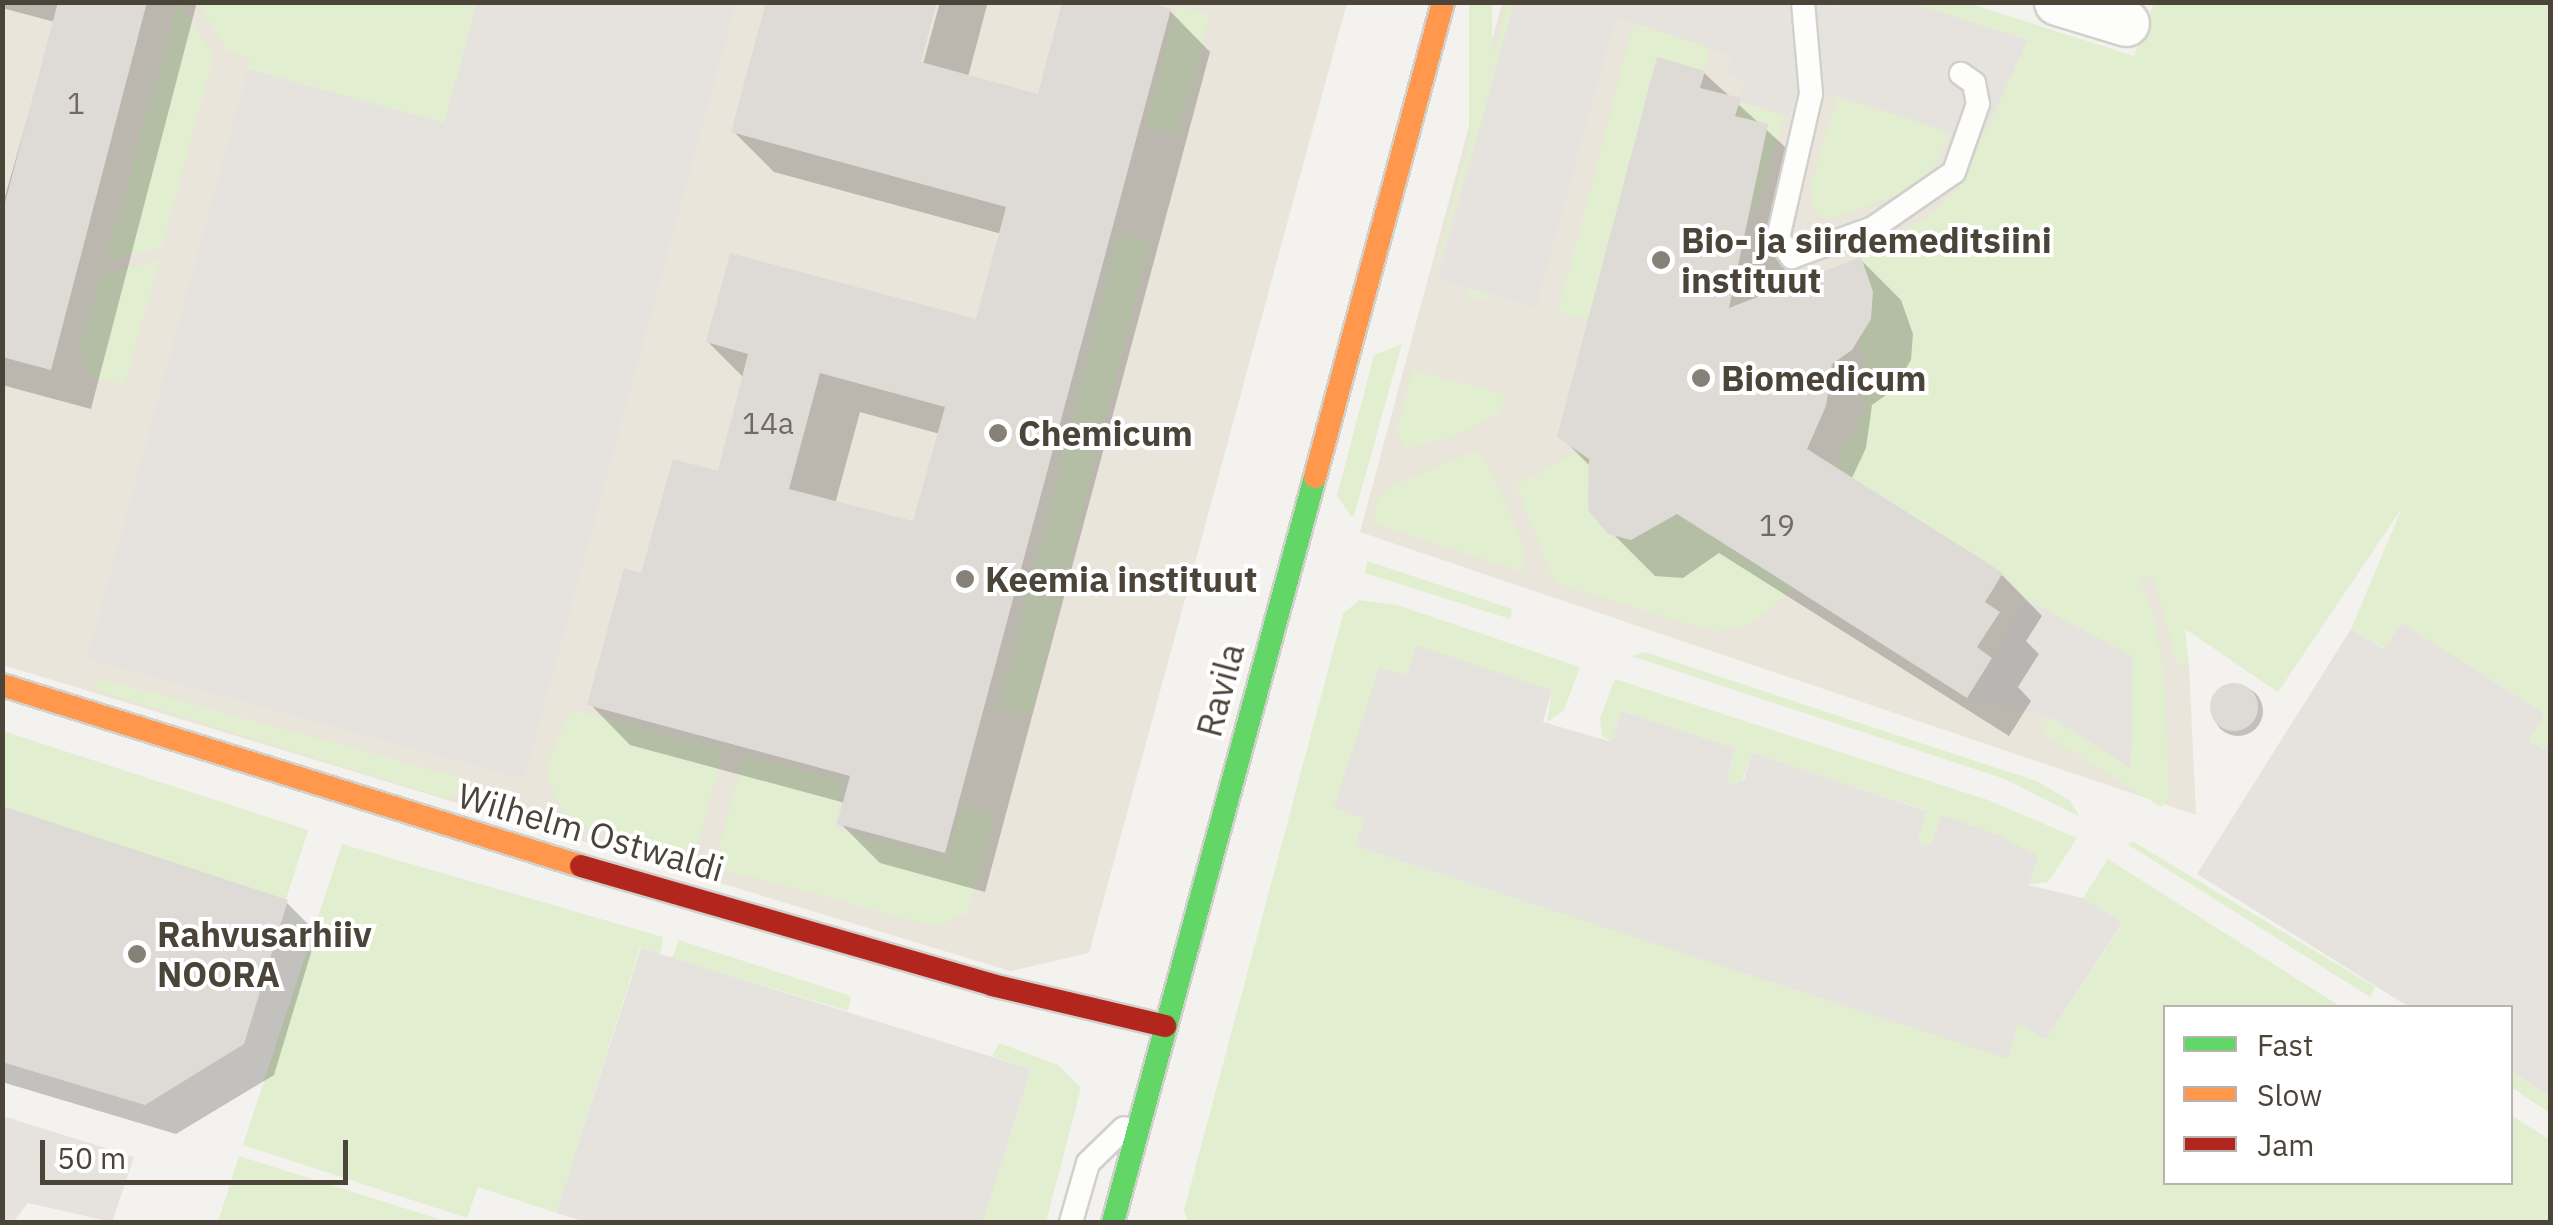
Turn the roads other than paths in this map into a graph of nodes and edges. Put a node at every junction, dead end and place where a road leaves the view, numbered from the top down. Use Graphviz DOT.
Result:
graph roads {
  1 [pos="1443,2"];
  2 [pos="1803,2"];
  3 [pos="2057,2"];
  4 [pos="2126,24"];
  5 [pos="1961,74"];
  6 [pos="2,685"];
  7 [pos="1165,1026"];
  8 [pos="1142,1112"];
  9 [pos="1071,1222"];
  10 [pos="1115,1222"];
  1 -- 7 [label="street, Ravila"];
  2 -- 5 [label="lane"];
  3 -- 4 [label="street"];
  6 -- 7 [label="street, Wilhelm Ostwaldi"];
  7 -- 8 [label="street, Ravila"];
  8 -- 9 [label="lane"];
  8 -- 10 [label="street, Ravila"];
}
